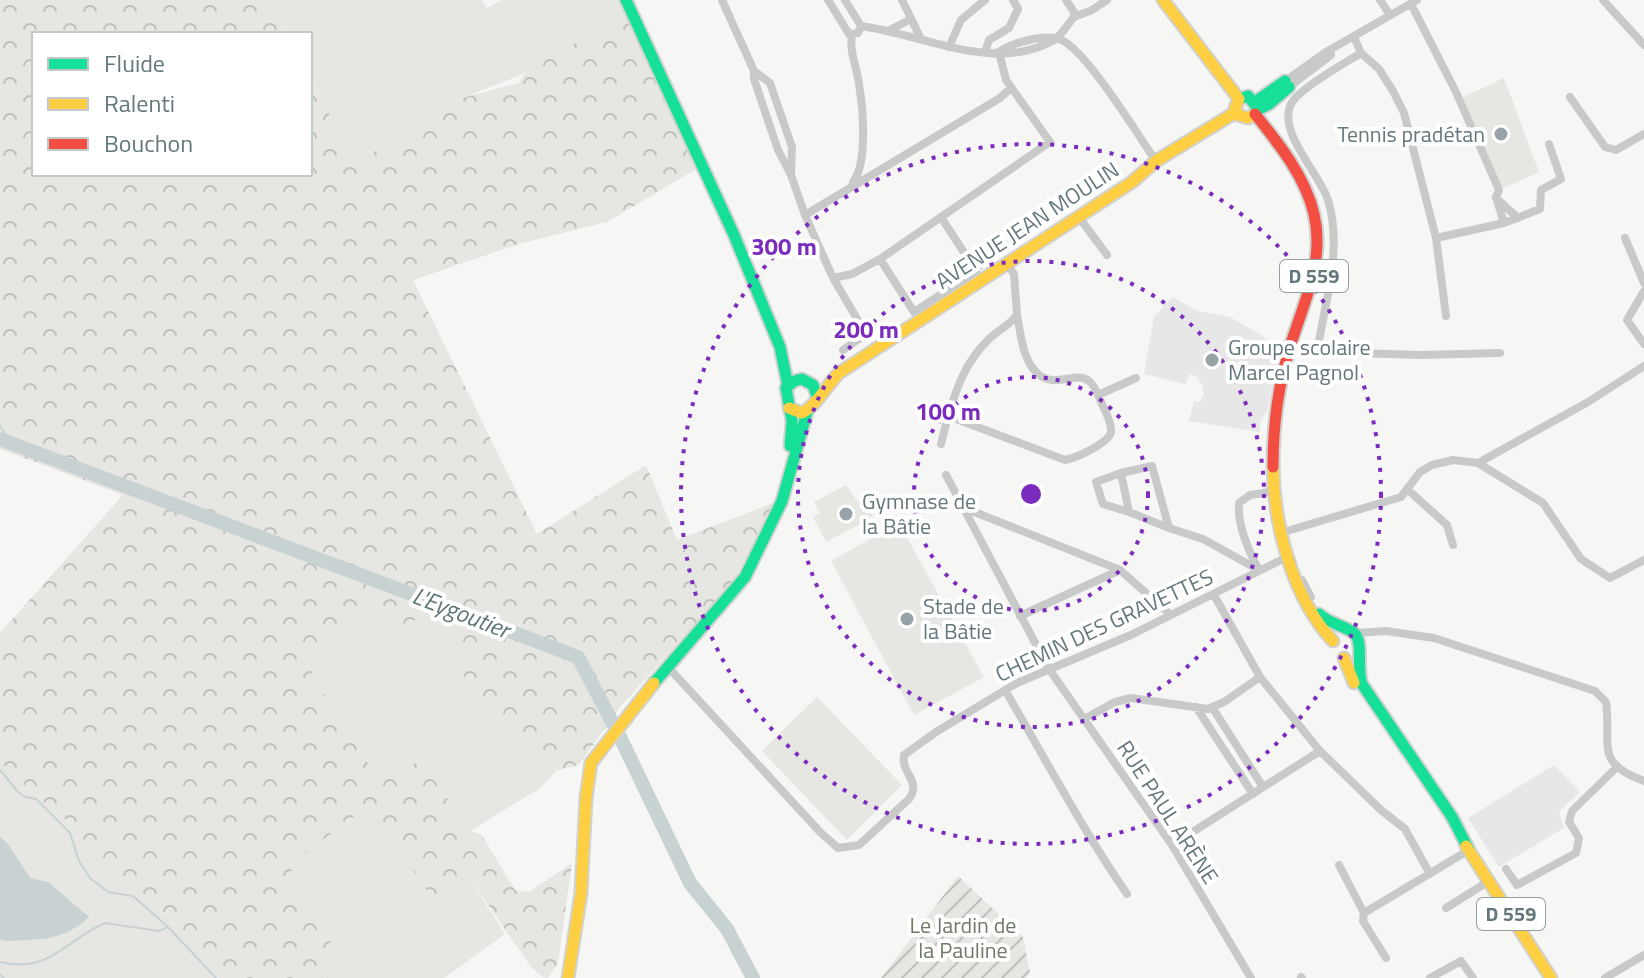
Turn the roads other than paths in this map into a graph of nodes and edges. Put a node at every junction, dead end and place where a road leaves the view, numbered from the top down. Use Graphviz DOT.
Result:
graph roads {
  1 [pos="626,0"];
  2 [pos="722,0"];
  3 [pos="828,0"];
  4 [pos="845,0"];
  5 [pos="902,0"];
  6 [pos="985,0"];
  7 [pos="1013,0"];
  8 [pos="1066,0"];
  9 [pos="1107,0"];
  10 [pos="1163,0"];
  11 [pos="1380,0"];
  12 [pos="1603,0"];
  13 [pos="1414,2"];
  14 [pos="1390,15"];
  15 [pos="1074,17"];
  16 [pos="911,19"];
  17 [pos="858,22"];
  18 [pos="845,25"];
  19 [pos="888,31"];
  20 [pos="852,35"];
  21 [pos="1354,37"];
  22 [pos="1057,38"];
  23 [pos="921,39"];
  24 [pos="1644,45"];
  25 [pos="949,47"];
  26 [pos="985,52"];
  27 [pos="999,52"];
  28 [pos="1361,53"];
  29 [pos="754,71"];
  30 [pos="1287,84"];
  31 [pos="1011,88"];
  32 [pos="1570,97"];
  33 [pos="1237,105"];
  34 [pos="1256,109"];
  35 [pos="1644,134"];
  36 [pos="1549,144"];
  37 [pos="1156,161"];
  38 [pos="791,175"];
  39 [pos="847,189"];
  40 [pos="1496,197"];
  41 [pos="805,215"];
  42 [pos="1078,216"];
  43 [pos="941,217"];
  44 [pos="1518,218"];
  45 [pos="1504,223"];
  46 [pos="1436,238"];
  47 [pos="1625,238"];
  48 [pos="1107,255"];
  49 [pos="880,259"];
  50 [pos="1006,263"];
  51 [pos="833,278"];
  52 [pos="1644,283"];
  53 [pos="1644,291"];
  54 [pos="1017,315"];
  55 [pos="1446,316"];
  56 [pos="1319,341"];
  57 [pos="1644,344"];
  58 [pos="780,347"];
  59 [pos="843,350"];
  60 [pos="1289,351"];
  61 [pos="1500,353"];
  62 [pos="1644,366"];
  63 [pos="839,373"];
  64 [pos="1136,378"];
  65 [pos="806,381"];
  66 [pos="788,386"];
  67 [pos="1098,395"];
  68 [pos="817,396"];
  69 [pos="789,408"];
  70 [pos="807,412"];
  71 [pos="948,416"];
  72 [pos="941,444"];
  73 [pos="1274,450"];
  74 [pos="1478,463"];
  75 [pos="1121,473"];
  76 [pos="946,475"];
  77 [pos="1407,489"];
  78 [pos="1276,491"];
  79 [pos="783,496"];
  80 [pos="962,507"];
  81 [pos="1129,512"];
  82 [pos="1169,528"];
  83 [pos="1287,531"];
  84 [pos="1453,545"];
  85 [pos="1288,558"];
  86 [pos="1644,560"];
  87 [pos="1120,570"];
  88 [pos="1259,570"];
  89 [pos="1214,595"];
  90 [pos="1311,597"];
  91 [pos="1171,615"];
  92 [pos="1020,616"];
  93 [pos="1333,641"];
  94 [pos="1353,644"];
  95 [pos="667,666"];
  96 [pos="1049,669"];
  97 [pos="1260,677"];
  98 [pos="1005,690"];
  99 [pos="1196,707"];
  100 [pos="1212,707"];
  101 [pos="1084,719"];
  102 [pos="1320,751"];
  103 [pos="1616,768"];
  104 [pos="1644,781"];
  105 [pos="1263,787"];
  106 [pos="1253,794"];
  107 [pos="1172,845"];
  108 [pos="1578,846"];
  109 [pos="1588,847"];
  110 [pos="1469,850"];
  111 [pos="1339,865"];
  112 [pos="1506,869"];
  113 [pos="1430,874"];
  114 [pos="1489,881"];
  115 [pos="1127,894"];
  116 [pos="1446,908"];
  117 [pos="1364,913"];
  118 [pos="1644,955"];
  119 [pos="1386,958"];
  120 [pos="568,978"];
  121 [pos="1251,978"];
  122 [pos="1430,978"];
  123 [pos="1473,978"];
  124 [pos="1551,978"];
  125 [pos="1605,978"];
  1 -- 58 [label="street"];
  2 -- 29 [label="street"];
  3 -- 18 [label="street"];
  4 -- 17 [label="street"];
  5 -- 16 [label="street"];
  6 -- 25 [label="street"];
  7 -- 26 [label="street"];
  8 -- 15 [label="street"];
  9 -- 15 [label="street"];
  10 -- 33 [label="street"];
  11 -- 14 [label="street"];
  12 -- 24 [label="street"];
  13 -- 14 [label="street"];
  13 -- 40 [label="street"];
  14 -- 21 [label="street"];
  15 -- 22 [label="street"];
  16 -- 19 [label="street"];
  16 -- 23 [label="street"];
  17 -- 18 [label="street"];
  17 -- 19 [label="street"];
  17 -- 20 [label="street"];
  18 -- 20 [label="street"];
  19 -- 23 [label="street"];
  20 -- 39 [label="street"];
  21 -- 28 [label="street"];
  21 -- 30 [label="street"];
  22 -- 27 [label="street"];
  22 -- 37 [label="street"];
  23 -- 25 [label="street"];
  25 -- 26 [label="street"];
  26 -- 27 [label="street"];
  27 -- 31 [label="street"];
  28 -- 46 [label="street"];
  28 -- 56 [label="street"];
  29 -- 38 [label="street"];
  29 -- 38 [label="street"];
  30 -- 34 [label="street"];
  31 -- 39 [label="street"];
  31 -- 43 [label="street"];
  32 -- 35 [label="street"];
  33 -- 34 [label="street"];
  33 -- 34 [label="street"];
  33 -- 37 [label="street, AVENUE JEAN MOULIN"];
  34 -- 60 [label="street, D 559"];
  36 -- 44 [label="street"];
  37 -- 42 [label="street, AVENUE JEAN MOULIN"];
  38 -- 41 [label="street"];
  39 -- 41 [label="street"];
  40 -- 44 [label="street"];
  40 -- 45 [label="street"];
  41 -- 51 [label="street"];
  42 -- 48 [label="street"];
  42 -- 50 [label="street, AVENUE JEAN MOULIN"];
  43 -- 49 [label="street"];
  43 -- 49 [label="street"];
  44 -- 45 [label="street"];
  45 -- 46 [label="street"];
  46 -- 55 [label="street"];
  47 -- 52 [label="street"];
  49 -- 51 [label="street"];
  50 -- 54 [label="street"];
  50 -- 63 [label="street, AVENUE JEAN MOULIN"];
  51 -- 59 [label="street"];
  53 -- 57 [label="street"];
  54 -- 67 [label="street"];
  54 -- 71 [label="street"];
  58 -- 65 [label="street"];
  58 -- 66 [label="street"];
  60 -- 61 [label="street"];
  60 -- 73 [label="street, D 559"];
  62 -- 74 [label="street"];
  63 -- 65 [label="street, AVENUE JEAN MOULIN"];
  63 -- 68 [label="street, AVENUE JEAN MOULIN"];
  64 -- 67 [label="street"];
  65 -- 66 [label="street"];
  65 -- 68 [label="street"];
  66 -- 69 [label="street"];
  67 -- 71 [label="street"];
  68 -- 70 [label="street"];
  69 -- 70 [label="street"];
  69 -- 79 [label="street"];
  70 -- 79 [label="street"];
  71 -- 72 [label="street"];
  73 -- 78 [label="street, D 559"];
  73 -- 83 [label="street, D 559"];
  74 -- 77 [label="street"];
  74 -- 86 [label="street"];
  75 -- 81 [label="street"];
  75 -- 81 [label="street"];
  75 -- 82 [label="street"];
  76 -- 80 [label="street, RUE PAUL ARÈNE"];
  77 -- 83 [label="street"];
  77 -- 84 [label="street"];
  78 -- 85 [label="street, D 559"];
  78 -- 88 [label="street"];
  79 -- 95 [label="street"];
  80 -- 87 [label="street"];
  80 -- 92 [label="street, RUE PAUL ARÈNE"];
  81 -- 82 [label="street"];
  82 -- 88 [label="street"];
  83 -- 90 [label="street, D 559"];
  85 -- 88 [label="street, CHEMIN DES GRAVETTES"];
  85 -- 90 [label="street"];
  85 -- 93 [label="street, D 559"];
  87 -- 91 [label="street"];
  87 -- 92 [label="street"];
  88 -- 89 [label="street, CHEMIN DES GRAVETTES"];
  89 -- 91 [label="street, CHEMIN DES GRAVETTES"];
  89 -- 97 [label="street"];
  90 -- 94 [label="street, D 559"];
  91 -- 96 [label="street, CHEMIN DES GRAVETTES"];
  92 -- 96 [label="street, RUE PAUL ARÈNE"];
  93 -- 94 [label="street"];
  93 -- 94 [label="street"];
  94 -- 103 [label="street"];
  94 -- 110 [label="street, D 559"];
  95 -- 98 [label="street, CHEMIN DES GRAVETTES"];
  95 -- 120 [label="street"];
  96 -- 98 [label="street, CHEMIN DES GRAVETTES"];
  96 -- 101 [label="street, RUE PAUL ARÈNE"];
  97 -- 100 [label="street"];
  97 -- 102 [label="street"];
  98 -- 115 [label="street"];
  99 -- 100 [label="street"];
  99 -- 101 [label="street"];
  99 -- 106 [label="street"];
  100 -- 105 [label="street"];
  101 -- 107 [label="street, RUE PAUL ARÈNE"];
  102 -- 105 [label="street"];
  102 -- 113 [label="street"];
  103 -- 104 [label="street"];
  103 -- 108 [label="street"];
  105 -- 106 [label="street"];
  106 -- 107 [label="street"];
  107 -- 121 [label="street, RUE PAUL ARÈNE"];
  108 -- 109 [label="street"];
  108 -- 112 [label="street"];
  110 -- 113 [label="street"];
  110 -- 114 [label="street, D 559"];
  111 -- 117 [label="street"];
  113 -- 117 [label="street"];
  114 -- 116 [label="street"];
  114 -- 124 [label="street, D 559"];
  117 -- 119 [label="street"];
  118 -- 125 [label="street"];
  122 -- 123 [label="street"];
}
